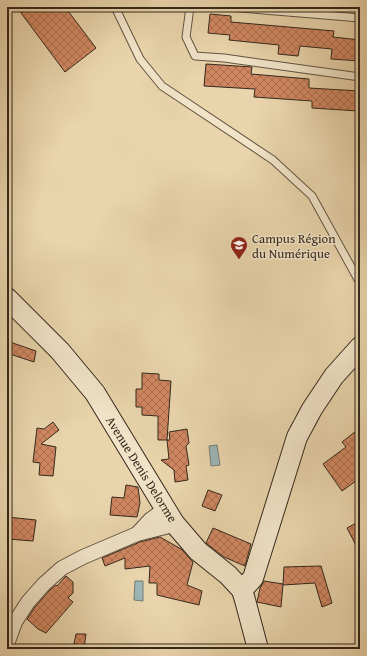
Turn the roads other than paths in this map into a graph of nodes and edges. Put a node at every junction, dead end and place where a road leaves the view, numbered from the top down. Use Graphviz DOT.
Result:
graph roads {
  1 [pos="115,7"];
  2 [pos="190,7"];
  3 [pos="228,7"];
  4 [pos="360,18"];
  5 [pos="360,77"];
  6 [pos="360,283"];
  7 [pos="7,298"];
  8 [pos="360,347"];
  9 [pos="169,516"];
  10 [pos="242,590"];
  11 [pos="7,644"];
  12 [pos="258,649"];
  1 -- 6 [label="lane"];
  2 -- 5 [label="lane"];
  3 -- 4 [label="lane"];
  7 -- 9 [label="street, Avenue Denis Delorme"];
  8 -- 10 [label="street"];
  9 -- 10 [label="street, Avenue Denis Delorme"];
  9 -- 11 [label="street"];
  10 -- 12 [label="street, Avenue Denis Delorme"];
}
